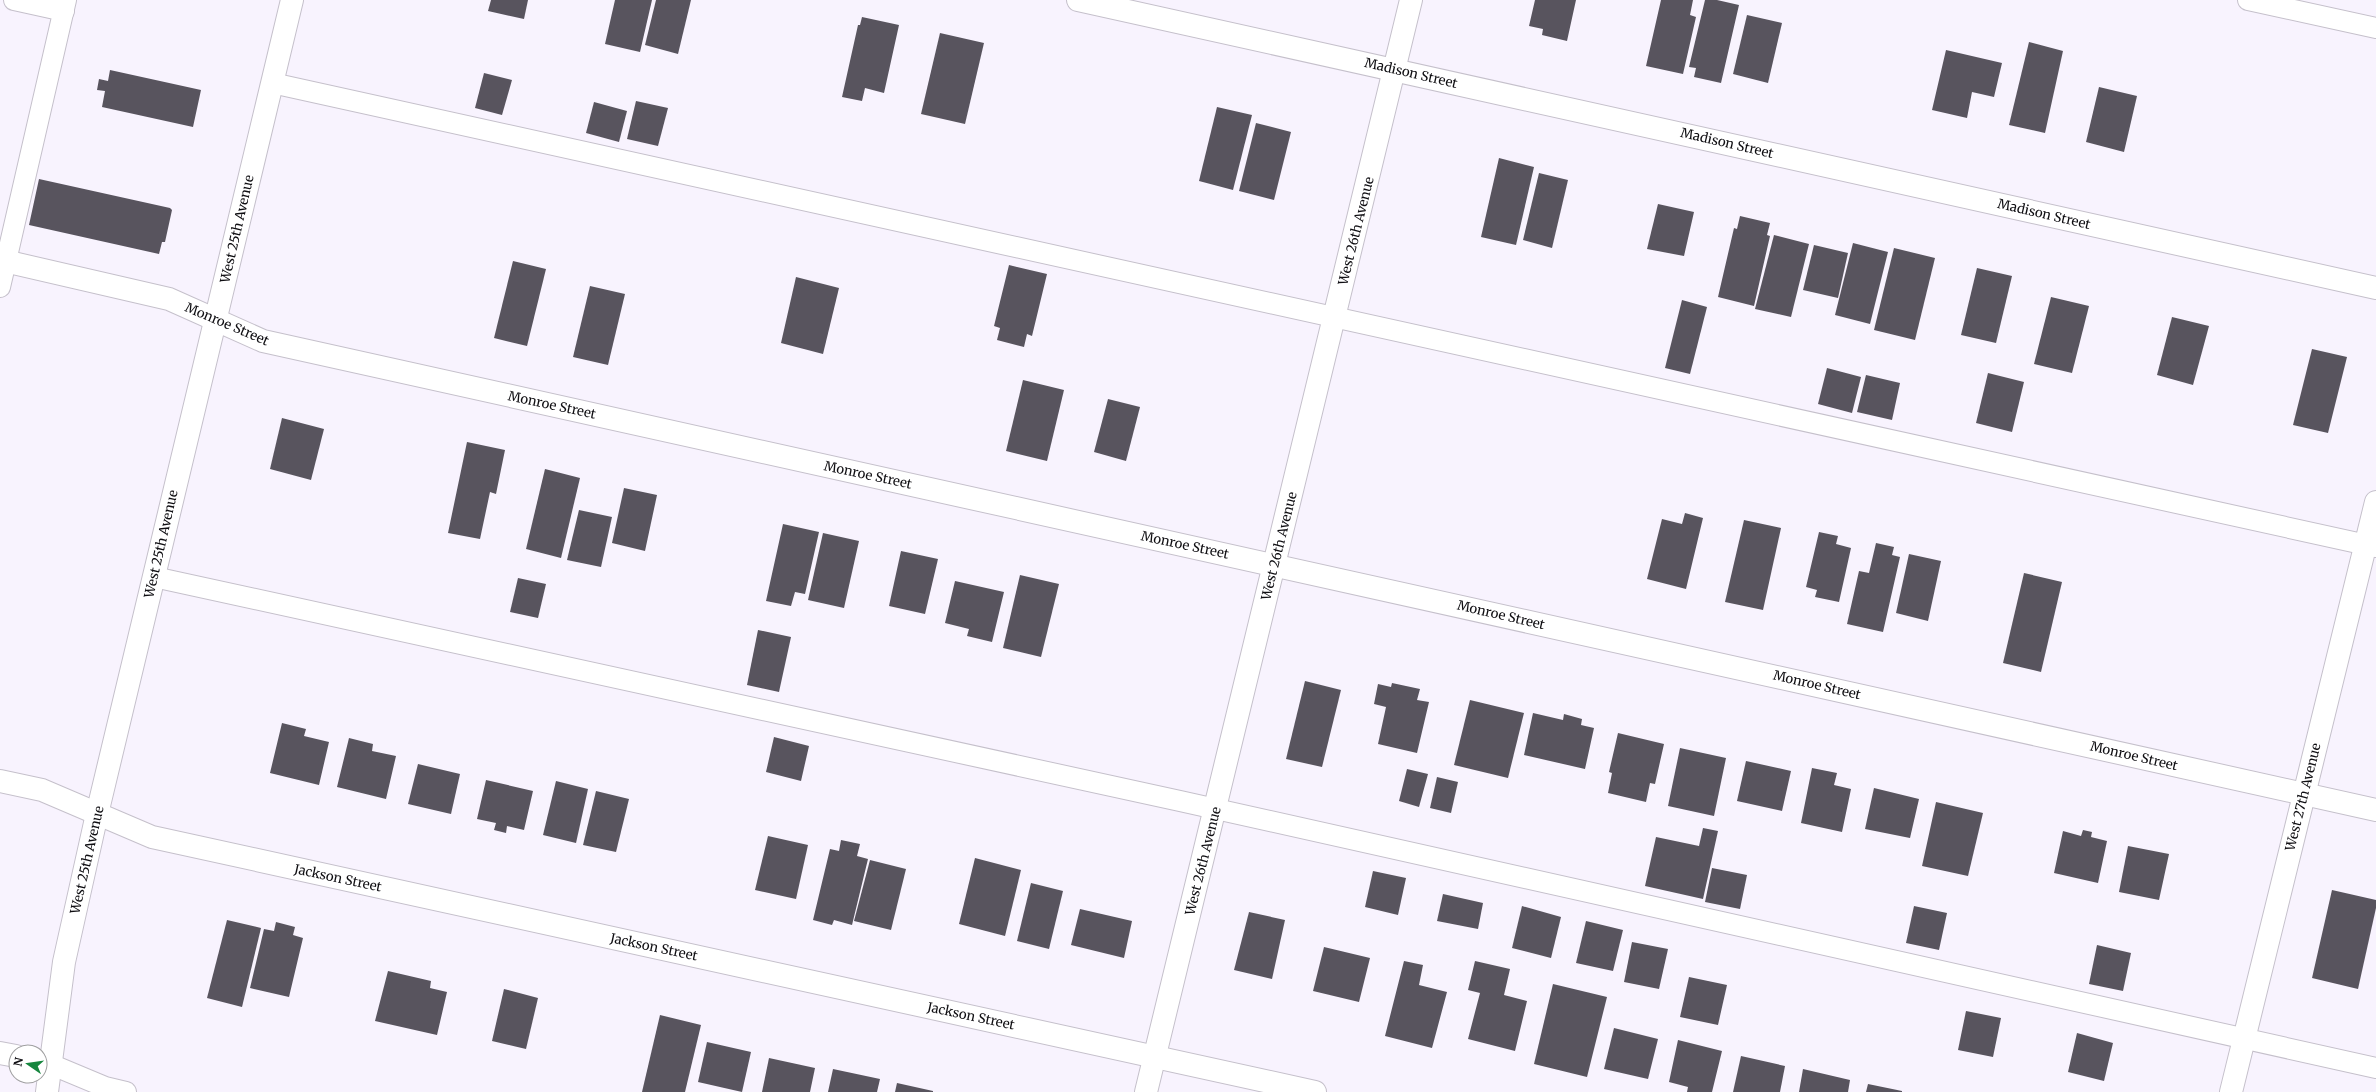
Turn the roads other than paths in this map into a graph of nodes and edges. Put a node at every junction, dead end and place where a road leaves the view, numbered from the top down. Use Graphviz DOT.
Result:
graph roads {
  1 [pos="14,0"];
  2 [pos="292,0"];
  3 [pos="1078,0"];
  4 [pos="1411,0"];
  5 [pos="2248,0"];
  6 [pos="65,5"];
  7 [pos="2376,28"];
  8 [pos="1395,69"];
  9 [pos="272,83"];
  10 [pos="3,260"];
  11 [pos="0,287"];
  12 [pos="2376,288"];
  13 [pos="1335,318"];
  14 [pos="215,320"];
  15 [pos="2376,502"];
  16 [pos="2371,546"];
  17 [pos="1275,564"];
  18 [pos="154,576"];
  19 [pos="0,781"];
  20 [pos="2303,794"];
  21 [pos="1215,809"];
  22 [pos="2376,810"];
  23 [pos="97,814"];
  24 [pos="2244,1038"];
  25 [pos="48,1047"];
  26 [pos="1155,1056"];
  27 [pos="48,1064"];
  28 [pos="2376,1068"];
  29 [pos="126,1092"];
  30 [pos="1146,1092"];
  31 [pos="1315,1092"];
  32 [pos="2231,1092"];
  1 -- 6 [label="lane"];
  2 -- 9 [label="street, West 25th Avenue"];
  3 -- 8 [label="street, Madison Street"];
  4 -- 8 [label="street, West 26th Avenue"];
  5 -- 7 [label="lane"];
  6 -- 10 [label="lane"];
  8 -- 12 [label="street, Madison Street"];
  8 -- 13 [label="street, West 26th Avenue"];
  9 -- 13 [label="lane"];
  9 -- 14 [label="street, West 25th Avenue"];
  10 -- 11 [label="lane"];
  10 -- 14 [label="street, Monroe Street"];
  13 -- 16 [label="lane"];
  13 -- 17 [label="street, West 26th Avenue"];
  14 -- 17 [label="street, Monroe Street"];
  14 -- 18 [label="street, West 25th Avenue"];
  15 -- 16 [label="street, West 27th Avenue"];
  16 -- 20 [label="street, West 27th Avenue"];
  17 -- 20 [label="street, Monroe Street"];
  17 -- 21 [label="street, West 26th Avenue"];
  18 -- 21 [label="lane"];
  18 -- 23 [label="street, West 25th Avenue"];
  19 -- 23 [label="street, Jackson Street"];
  20 -- 22 [label="street, Monroe Street"];
  20 -- 24 [label="street, West 27th Avenue"];
  21 -- 24 [label="lane"];
  21 -- 26 [label="street, West 26th Avenue"];
  23 -- 25 [label="street, West 25th Avenue"];
  23 -- 26 [label="street, Jackson Street"];
  24 -- 28 [label="lane"];
  24 -- 32 [label="street, West 27th Avenue"];
  26 -- 30 [label="street, West 26th Avenue"];
  26 -- 31 [label="street, Jackson Street"];
  27 -- 29 [label="lane"];
}
